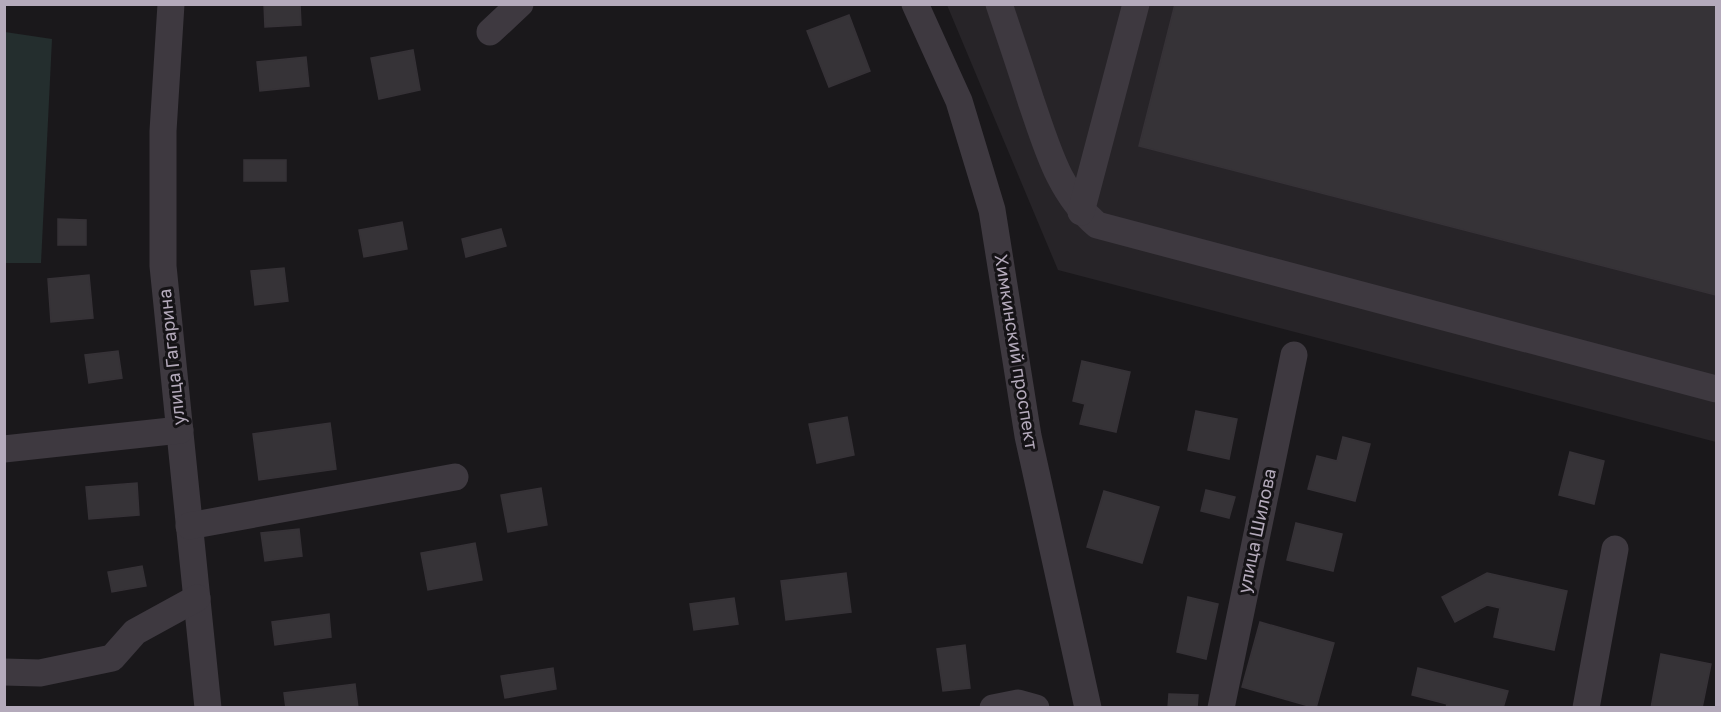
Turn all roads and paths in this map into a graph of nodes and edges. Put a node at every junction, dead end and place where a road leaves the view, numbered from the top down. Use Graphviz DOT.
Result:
graph roads {
  1 [pos="171,4"];
  2 [pos="520,4"];
  3 [pos="915,4"];
  4 [pos="999,4"];
  5 [pos="1136,4"];
  6 [pos="490,32"];
  7 [pos="1081,212"];
  8 [pos="1294,356"];
  9 [pos="1716,389"];
  10 [pos="180,430"];
  11 [pos="4,449"];
  12 [pos="455,477"];
  13 [pos="189,526"];
  14 [pos="1616,549"];
  15 [pos="197,598"];
  16 [pos="4,672"];
  17 [pos="208,708"];
  18 [pos="993,708"];
  19 [pos="1036,708"];
  20 [pos="1088,708"];
  21 [pos="1221,708"];
  22 [pos="1586,708"];
  1 -- 10 [label="street, улица Гагарина"];
  2 -- 6 [label="street"];
  3 -- 20 [label="street, Химкинский проспект"];
  4 -- 7 [label="street"];
  5 -- 7 [label="street"];
  7 -- 9 [label="street"];
  8 -- 21 [label="street, улица Шилова"];
  10 -- 11 [label="street"];
  10 -- 13 [label="street, улица Гагарина"];
  12 -- 13 [label="street"];
  13 -- 15 [label="street, улица Гагарина"];
  14 -- 22 [label="street"];
  15 -- 16 [label="street"];
  15 -- 17 [label="street, улица Гагарина"];
  18 -- 19 [label="street"];
}
